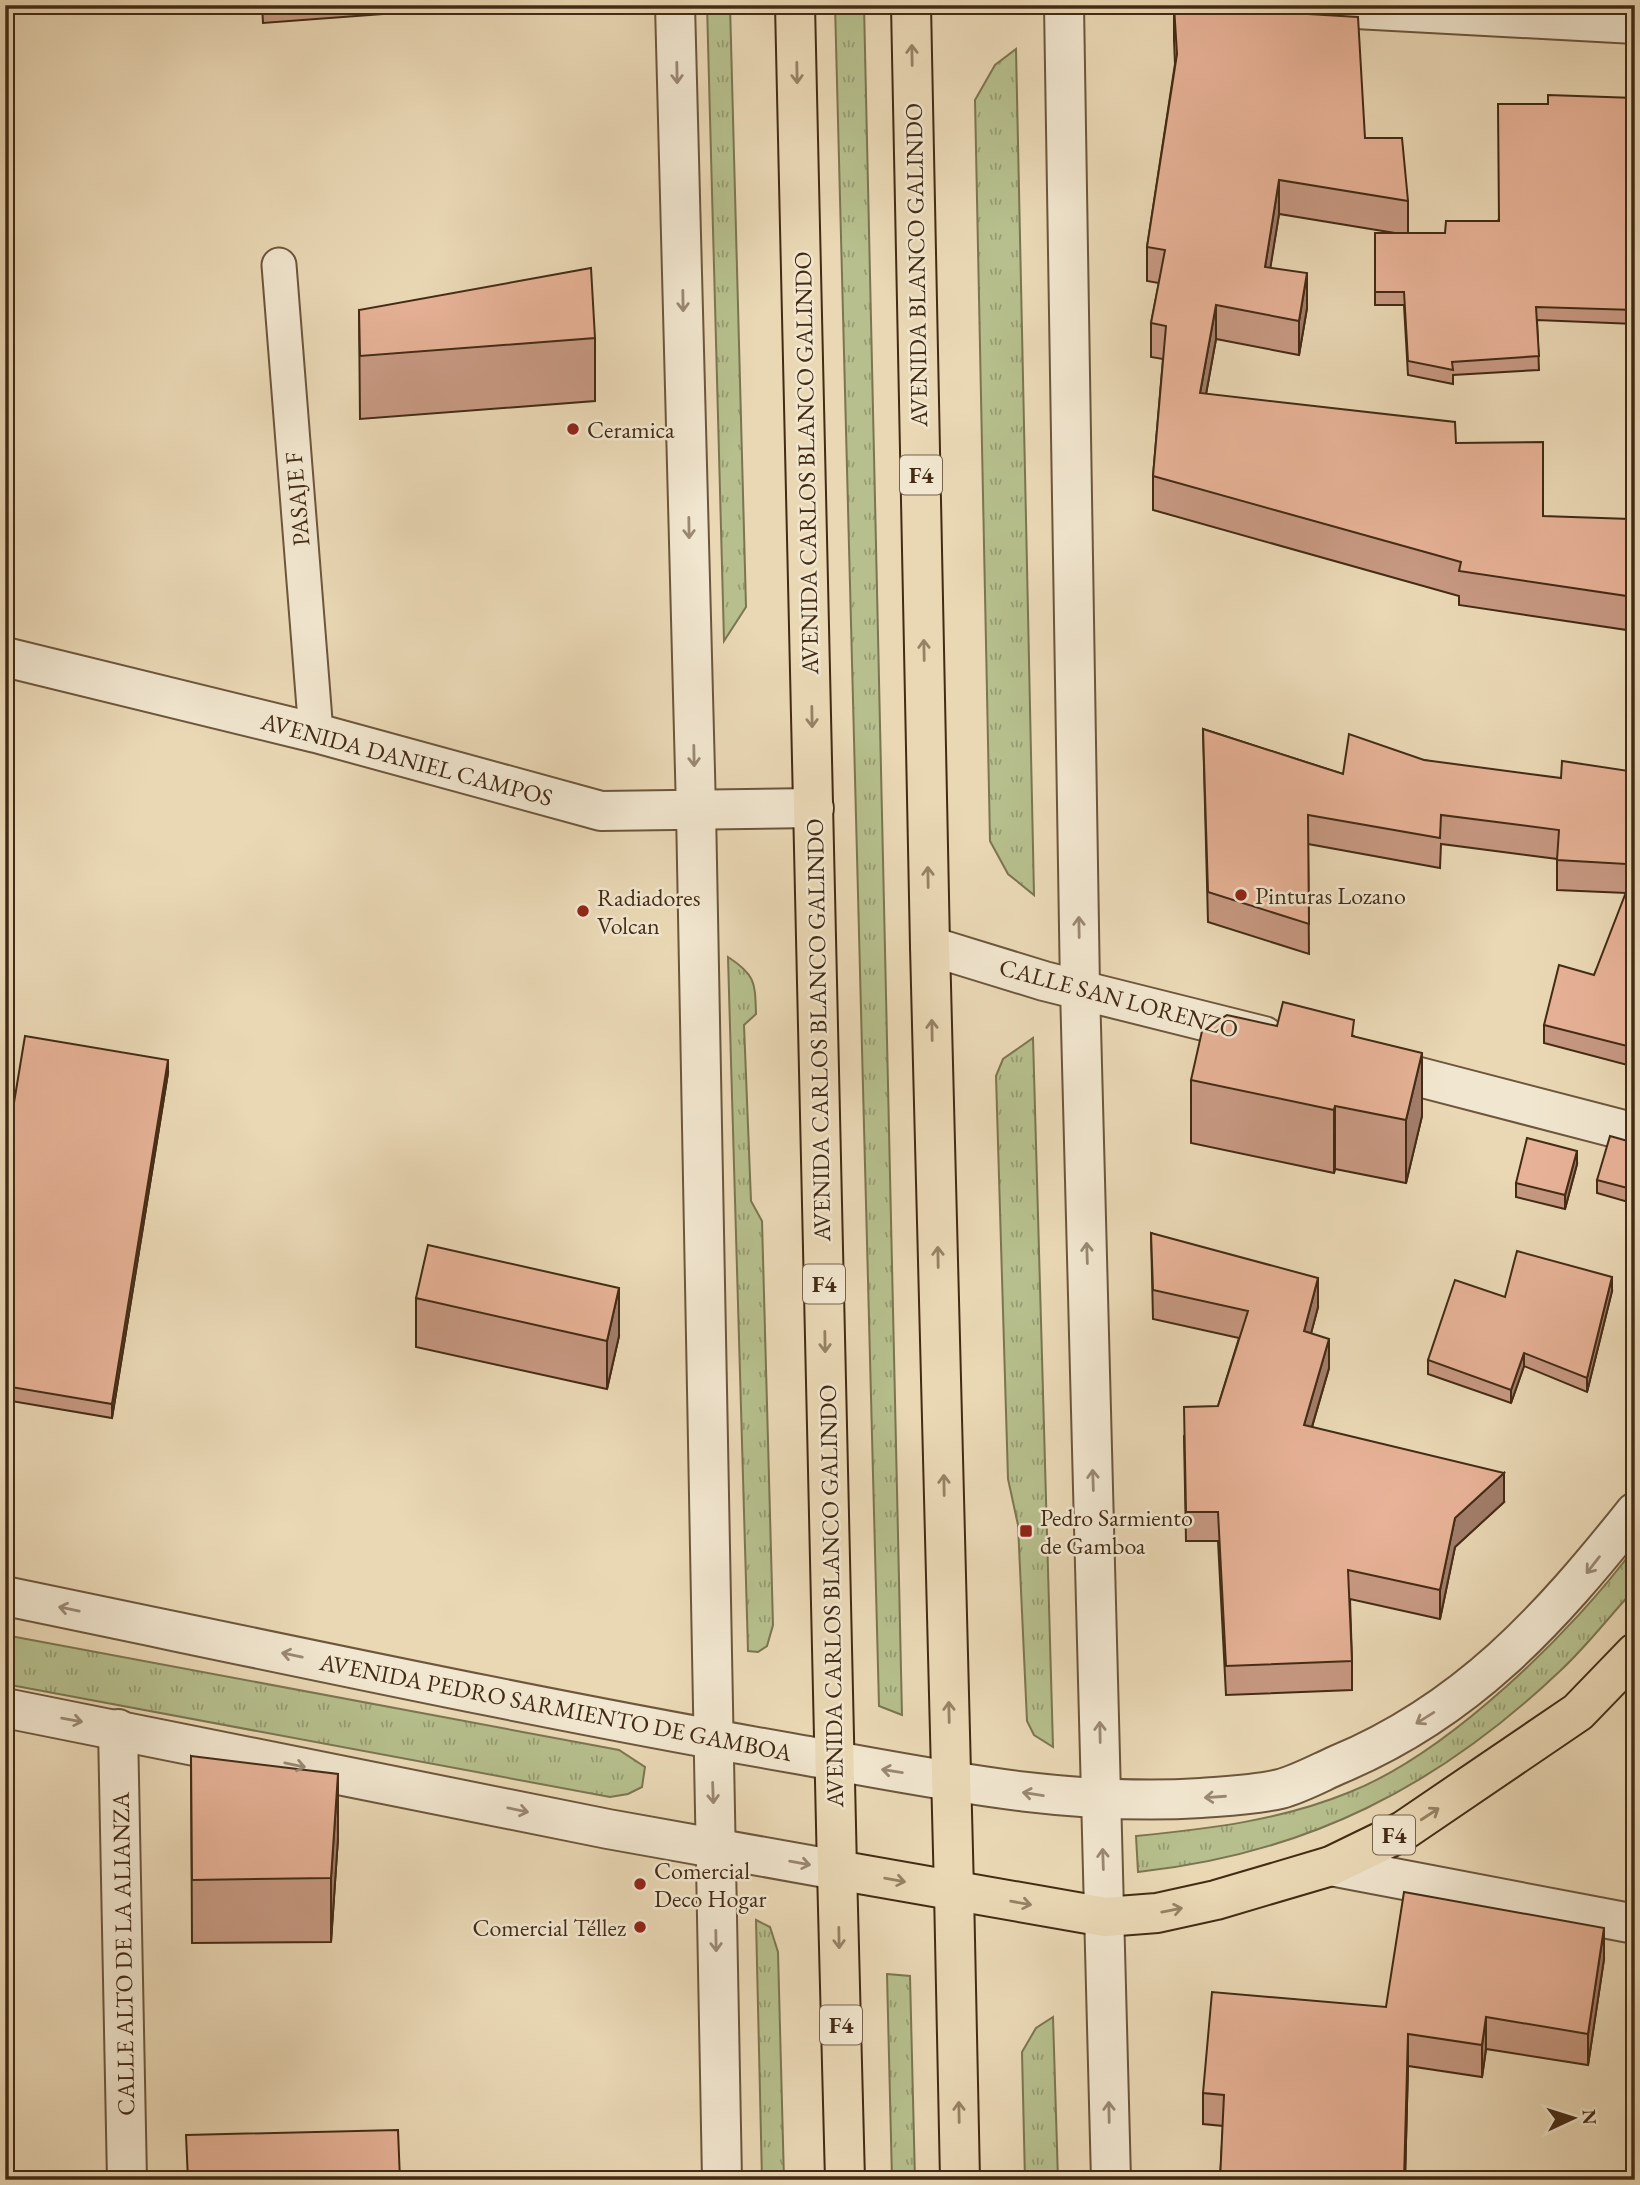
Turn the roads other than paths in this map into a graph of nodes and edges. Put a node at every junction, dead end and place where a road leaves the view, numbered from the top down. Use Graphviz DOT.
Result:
graph roads {
  1 [pos="675,5"];
  2 [pos="795,5"];
  3 [pos="911,5"];
  4 [pos="1064,5"];
  5 [pos="1282,5"];
  6 [pos="1635,24"];
  7 [pos="278,265"];
  8 [pos="5,657"];
  9 [pos="316,733"];
  10 [pos="814,808"];
  11 [pos="696,810"];
  12 [pos="930,946"];
  13 [pos="1080,988"];
  14 [pos="1296,1045"];
  15 [pos="1337,1055"];
  16 [pos="1635,1133"];
  17 [pos="1635,1512"];
  18 [pos="5,1596"];
  19 [pos="1635,1653"];
  20 [pos="5,1708"];
  21 [pos="118,1729"];
  22 [pos="711,1739"];
  23 [pos="834,1761"];
  24 [pos="951,1780"];
  25 [pos="1101,1800"];
  26 [pos="714,1848"];
  27 [pos="1331,1866"];
  28 [pos="837,1870"];
  29 [pos="954,1891"];
  30 [pos="1105,1917"];
  31 [pos="1635,1924"];
  32 [pos="127,2180"];
  33 [pos="722,2180"];
  34 [pos="845,2180"];
  35 [pos="960,2180"];
  36 [pos="1111,2180"];
  1 -- 11 [label="street, one-way"];
  2 -- 10 [label="main road, AVENIDA CARLOS BLANCO GALINDO / F4, one-way"];
  12 -- 3 [label="main road, AVENIDA BLANCO GALINDO / F4, one-way"];
  13 -- 4 [label="street, one-way"];
  5 -- 6 [label="street"];
  7 -- 9 [label="lane, PASAJE F"];
  8 -- 9 [label="street, AVENIDA DANIEL CAMPOS"];
  9 -- 11 [label="street, AVENIDA DANIEL CAMPOS"];
  10 -- 11 [label="street, AVENIDA DANIEL CAMPOS"];
  10 -- 23 [label="main road, AVENIDA CARLOS BLANCO GALINDO / F4, one-way"];
  11 -- 22 [label="street"];
  12 -- 13 [label="street, CALLE SAN LORENZO"];
  24 -- 12 [label="main road, F4, one-way"];
  13 -- 14 [label="street, CALLE SAN LORENZO"];
  25 -- 13 [label="street, one-way"];
  15 -- 16 [label="street"];
  17 -- 25 [label="street, AVENIDA PEDRO SARMIENTO DE GAMBOA, one-way"];
  22 -- 18 [label="street, AVENIDA PEDRO SARMIENTO DE GAMBOA, one-way"];
  27 -- 19 [label="main road, F4, one-way"];
  20 -- 21 [label="street, one-way"];
  21 -- 26 [label="street, one-way"];
  21 -- 32 [label="street, CALLE ALTO DE LA ALIANZA"];
  22 -- 23 [label="street, AVENIDA PEDRO SARMIENTO DE GAMBOA"];
  22 -- 26 [label="street, one-way"];
  24 -- 23 [label="street, AVENIDA PEDRO SARMIENTO DE GAMBOA, one-way"];
  23 -- 28 [label="main road, AVENIDA CARLOS BLANCO GALINDO / F4"];
  25 -- 24 [label="street, AVENIDA PEDRO SARMIENTO DE GAMBOA, one-way"];
  24 -- 29 [label="main road, F4"];
  30 -- 25 [label="street, one-way"];
  26 -- 28 [label="street, one-way"];
  26 -- 33 [label="street, one-way"];
  30 -- 27 [label="main road, F4, one-way"];
  27 -- 31 [label="street"];
  28 -- 29 [label="main road, F4, one-way"];
  28 -- 34 [label="main road, AVENIDA CARLOS BLANCO GALINDO / F4, one-way"];
  29 -- 30 [label="main road, F4, one-way"];
  35 -- 29 [label="main road, F4, one-way"];
  36 -- 30 [label="street, one-way"];
}
